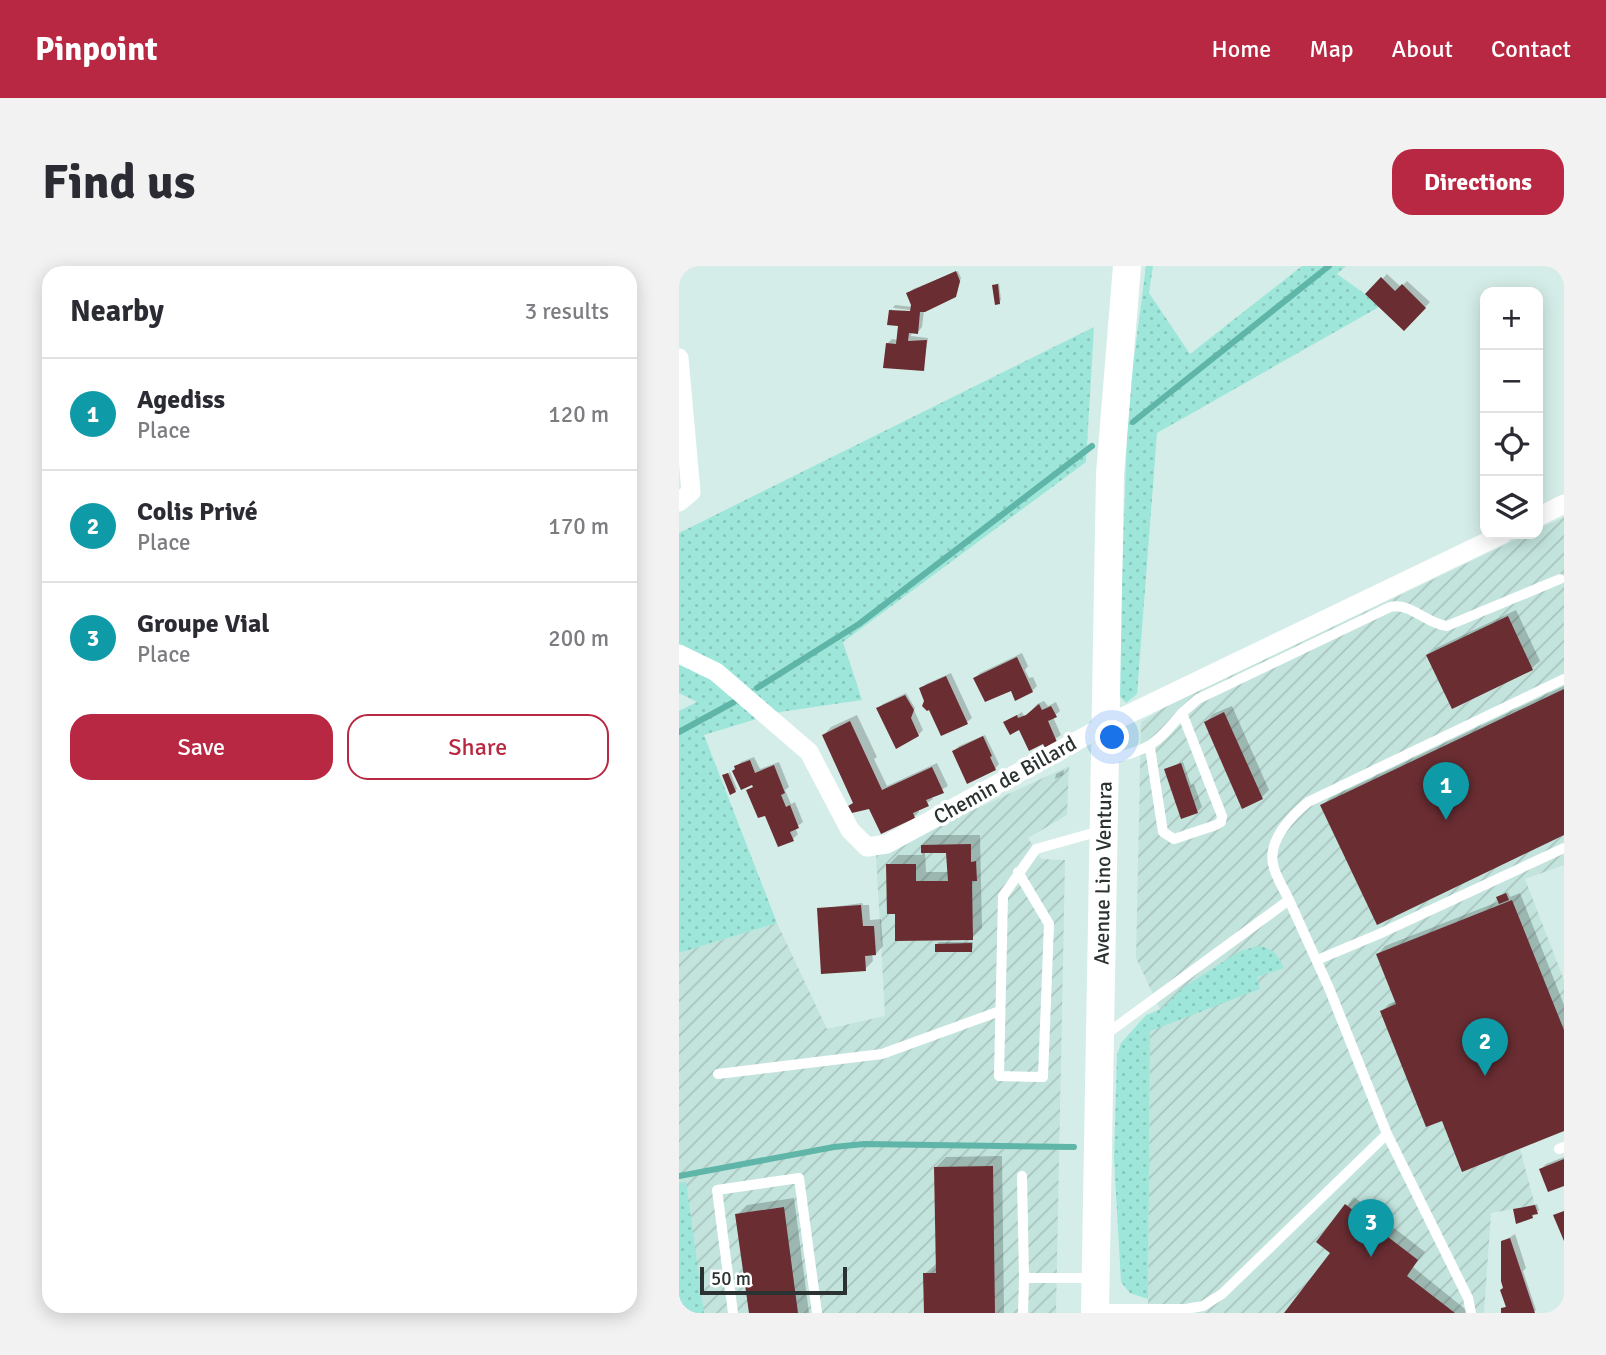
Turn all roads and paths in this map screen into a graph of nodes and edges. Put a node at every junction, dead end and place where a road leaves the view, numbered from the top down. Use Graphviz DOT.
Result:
graph roads {
  1 [pos="1127,266"];
  2 [pos="679,358"];
  3 [pos="679,502"];
  4 [pos="1564,505"];
  5 [pos="1543,515"];
  6 [pos="1493,539"];
  7 [pos="1560,579"];
  8 [pos="679,654"];
  9 [pos="1564,680"];
  10 [pos="1182,713"];
  11 [pos="1106,725"];
  12 [pos="1150,748"];
  13 [pos="1105,761"];
  14 [pos="1104,830"];
  15 [pos="1564,848"];
  16 [pos="1018,872"];
  17 [pos="1289,900"];
  18 [pos="1317,960"];
  19 [pos="1000,1012"];
  20 [pos="1099,1040"];
  21 [pos="717,1074"];
  22 [pos="1387,1134"];
  23 [pos="1022,1176"];
  24 [pos="1024,1278"];
  25 [pos="1096,1278"];
  26 [pos="1095,1311"];
  27 [pos="1168,1312"];
  28 [pos="733,1313"];
  29 [pos="817,1313"];
  30 [pos="1023,1313"];
  31 [pos="1471,1313"];
  1 -- 11 [label="main road, Avenue Lino Ventura"];
  2 -- 3 [label="street"];
  4 -- 5 [label="street"];
  6 -- 11 [label="street, Chemin de Billard"];
  7 -- 10 [label="lane"];
  8 -- 11 [label="street, Chemin de Billard"];
  9 -- 17 [label="lane"];
  10 -- 12 [label="lane"];
  10 -- 12 [label="lane"];
  11 -- 13 [label="main road, Avenue Lino Ventura"];
  12 -- 13 [label="lane"];
  13 -- 14 [label="main road, Avenue Lino Ventura"];
  14 -- 16 [label="lane"];
  14 -- 20 [label="main road, Avenue Lino Ventura"];
  15 -- 18 [label="lane"];
  16 -- 19 [label="lane"];
  16 -- 19 [label="lane"];
  17 -- 18 [label="lane"];
  17 -- 20 [label="lane"];
  18 -- 22 [label="lane"];
  19 -- 21 [label="lane"];
  20 -- 25 [label="main road, Avenue Lino Ventura"];
  22 -- 27 [label="lane"];
  22 -- 31 [label="lane"];
  23 -- 24 [label="lane"];
  24 -- 25 [label="lane"];
  24 -- 30 [label="lane"];
  25 -- 26 [label="main road, Avenue Lino Ventura"];
  26 -- 27 [label="lane"];
  28 -- 29 [label="lane"];
}
